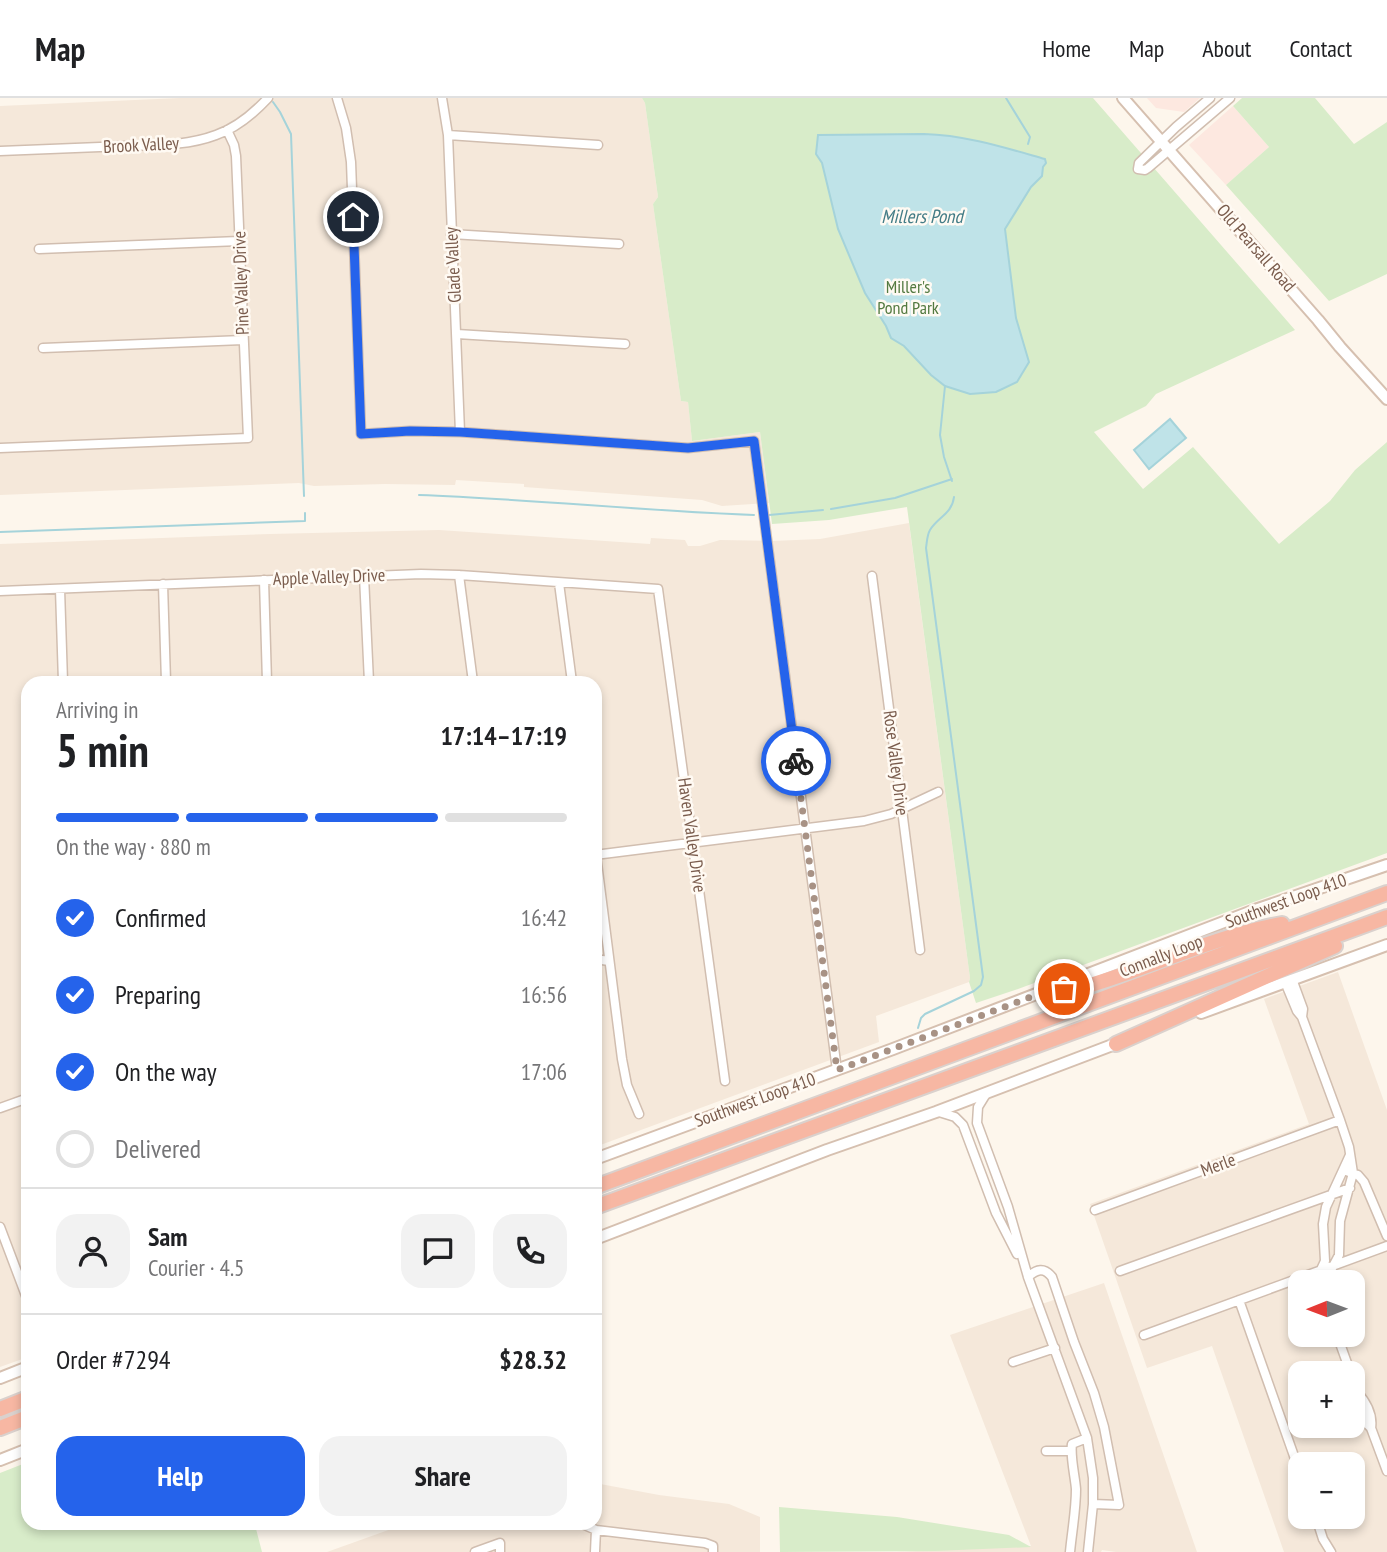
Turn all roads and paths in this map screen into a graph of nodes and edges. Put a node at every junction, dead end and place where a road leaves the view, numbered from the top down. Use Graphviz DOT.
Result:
graph roads {
  1 [pos="268,98"];
  2 [pos="337,98"];
  3 [pos="442,98"];
  4 [pos="1123,98"];
  5 [pos="1210,98"];
  6 [pos="1230,98"];
  7 [pos="227,130"];
  8 [pos="448,135"];
  9 [pos="598,145"];
  10 [pos="1166,146"];
  11 [pos="0,151"];
  12 [pos="451,234"];
  13 [pos="239,241"];
  14 [pos="619,244"];
  15 [pos="39,249"];
  16 [pos="457,334"];
  17 [pos="243,340"];
  18 [pos="625,344"];
  19 [pos="43,348"];
  20 [pos="1387,399"];
  21 [pos="460,432"];
  22 [pos="0,447"];
  23 [pos="459,575"];
  24 [pos="364,576"];
  25 [pos="872,576"];
  26 [pos="264,580"];
  27 [pos="559,583"];
  28 [pos="163,584"];
  29 [pos="60,589"];
  30 [pos="659,589"];
  31 [pos="0,591"];
  32 [pos="63,676"];
  33 [pos="166,676"];
  34 [pos="267,676"];
  35 [pos="369,676"];
  36 [pos="472,676"];
  37 [pos="571,676"];
  38 [pos="938,792"];
  39 [pos="902,809"];
  40 [pos="804,829"];
  41 [pos="694,844"];
  42 [pos="602,854"];
  43 [pos="1387,865"];
  44 [pos="1387,893"];
  45 [pos="602,904"];
  46 [pos="1322,917"];
  47 [pos="1387,919"];
  48 [pos="1387,945"];
  49 [pos="920,950"];
  50 [pos="602,960"];
  51 [pos="609,961"];
  52 [pos="1289,980"];
  53 [pos="1044,992"];
  54 [pos="1116,1044"];
  55 [pos="837,1070"];
  56 [pos="724,1082"];
  57 [pos="987,1092"];
  58 [pos="21,1100"];
  59 [pos="0,1108"];
  60 [pos="936,1112"];
  61 [pos="639,1114"];
  62 [pos="1340,1120"];
  63 [pos="1350,1155"];
  64 [pos="602,1156"];
  65 [pos="1344,1169"];
  66 [pos="995,1172"];
  67 [pos="1353,1173"];
  68 [pos="982,1177"];
  69 [pos="602,1184"];
  70 [pos="1350,1188"];
  71 [pos="1331,1194"];
  72 [pos="602,1204"];
  73 [pos="1095,1210"];
  74 [pos="0,1227"];
  75 [pos="602,1236"];
  76 [pos="1387,1236"];
  77 [pos="1387,1246"];
  78 [pos="1335,1265"];
  79 [pos="1320,1270"];
  80 [pos="1331,1270"];
  81 [pos="1120,1271"];
  82 [pos="1028,1277"];
  83 [pos="21,1282"];
  84 [pos="1288,1282"];
  85 [pos="1239,1300"];
  86 [pos="1144,1335"];
  87 [pos="1055,1348"];
  88 [pos="1013,1362"];
  89 [pos="21,1370"];
  90 [pos="0,1378"];
  91 [pos="21,1401"];
  92 [pos="1365,1401"];
  93 [pos="0,1409"];
  94 [pos="21,1420"];
  95 [pos="0,1428"];
  96 [pos="1087,1438"];
  97 [pos="1046,1451"];
  98 [pos="1071,1451"];
  99 [pos="21,1452"];
  100 [pos="1292,1452"];
  101 [pos="0,1460"];
  102 [pos="1387,1471"];
  103 [pos="1093,1504"];
  104 [pos="1320,1529"];
  105 [pos="596,1530"];
  106 [pos="500,1547"];
  107 [pos="713,1549"];
  108 [pos="475,1552"];
  109 [pos="595,1552"];
  110 [pos="1070,1552"];
  111 [pos="1088,1552"];
  112 [pos="1331,1552"];
  1 -- 7 [label="street, Brook Valley"];
  2 -- 21 [label="street"];
  3 -- 8 [label="street, Glade Valley"];
  4 -- 10 [label="main road, Old Pearsall Road"];
  5 -- 10 [label="street"];
  6 -- 10 [label="street"];
  7 -- 11 [label="street, Brook Valley"];
  7 -- 13 [label="street, Pine Valley Drive"];
  8 -- 9 [label="street"];
  8 -- 12 [label="street, Glade Valley"];
  10 -- 20 [label="main road, Old Pearsall Road"];
  12 -- 14 [label="street"];
  12 -- 16 [label="street, Glade Valley"];
  13 -- 15 [label="street"];
  13 -- 17 [label="street, Pine Valley Drive"];
  16 -- 18 [label="street"];
  16 -- 21 [label="street, Glade Valley"];
  17 -- 19 [label="street"];
  17 -- 22 [label="street, Pine Valley Drive"];
  21 -- 40 [label="street"];
  23 -- 24 [label="street, Apple Valley Drive"];
  23 -- 27 [label="street, Apple Valley Drive"];
  23 -- 36 [label="street"];
  24 -- 26 [label="street, Apple Valley Drive"];
  24 -- 35 [label="street"];
  25 -- 39 [label="street, Rose Valley Drive"];
  26 -- 28 [label="street, Apple Valley Drive"];
  26 -- 34 [label="street"];
  27 -- 30 [label="street, Apple Valley Drive"];
  27 -- 37 [label="street"];
  28 -- 29 [label="street, Apple Valley Drive"];
  28 -- 33 [label="street"];
  29 -- 31 [label="street, Apple Valley Drive"];
  29 -- 32 [label="street"];
  30 -- 41 [label="street, Haven Valley Drive"];
  38 -- 39 [label="street"];
  39 -- 40 [label="street"];
  39 -- 49 [label="street, Rose Valley Drive"];
  40 -- 41 [label="street"];
  40 -- 55 [label="street"];
  41 -- 42 [label="street"];
  41 -- 56 [label="street, Haven Valley Drive"];
  43 -- 53 [label="main road, Southwest Loop 410"];
  44 -- 46 [label="highway, Connally Loop"];
  45 -- 51 [label="street"];
  46 -- 53 [label="highway"];
  46 -- 69 [label="highway, Connally Loop"];
  47 -- 54 [label="highway"];
  47 -- 72 [label="highway"];
  48 -- 52 [label="main road"];
  50 -- 51 [label="street"];
  51 -- 61 [label="street"];
  52 -- 54 [label="main road"];
  52 -- 62 [label="street"];
  53 -- 55 [label="main road, Southwest Loop 410"];
  54 -- 57 [label="main road"];
  55 -- 64 [label="main road, Southwest Loop 410"];
  57 -- 60 [label="main road"];
  57 -- 66 [label="street"];
  58 -- 59 [label="street"];
  60 -- 68 [label="street"];
  60 -- 75 [label="main road"];
  62 -- 63 [label="street"];
  62 -- 73 [label="street, Merle"];
  63 -- 65 [label="street"];
  63 -- 67 [label="street"];
  65 -- 67 [label="street"];
  65 -- 71 [label="street"];
  66 -- 68 [label="street"];
  66 -- 82 [label="street"];
  67 -- 70 [label="street"];
  67 -- 76 [label="street"];
  68 -- 82 [label="street"];
  70 -- 71 [label="street"];
  70 -- 78 [label="street"];
  71 -- 79 [label="street"];
  71 -- 81 [label="street"];
  74 -- 83 [label="street"];
  77 -- 78 [label="street"];
  78 -- 79 [label="street"];
  78 -- 80 [label="street"];
  82 -- 87 [label="street"];
  82 -- 103 [label="street"];
  84 -- 85 [label="street"];
  85 -- 86 [label="street"];
  85 -- 100 [label="street"];
  87 -- 88 [label="street"];
  87 -- 96 [label="street"];
  89 -- 90 [label="main road"];
  91 -- 93 [label="highway"];
  92 -- 102 [label="street"];
  94 -- 95 [label="highway"];
  96 -- 98 [label="street"];
  96 -- 103 [label="street"];
  97 -- 98 [label="street"];
  98 -- 110 [label="street"];
  99 -- 101 [label="main road"];
  103 -- 111 [label="street"];
  104 -- 112 [label="street"];
  105 -- 107 [label="street"];
  105 -- 109 [label="street"];
  106 -- 108 [label="street"];
}
